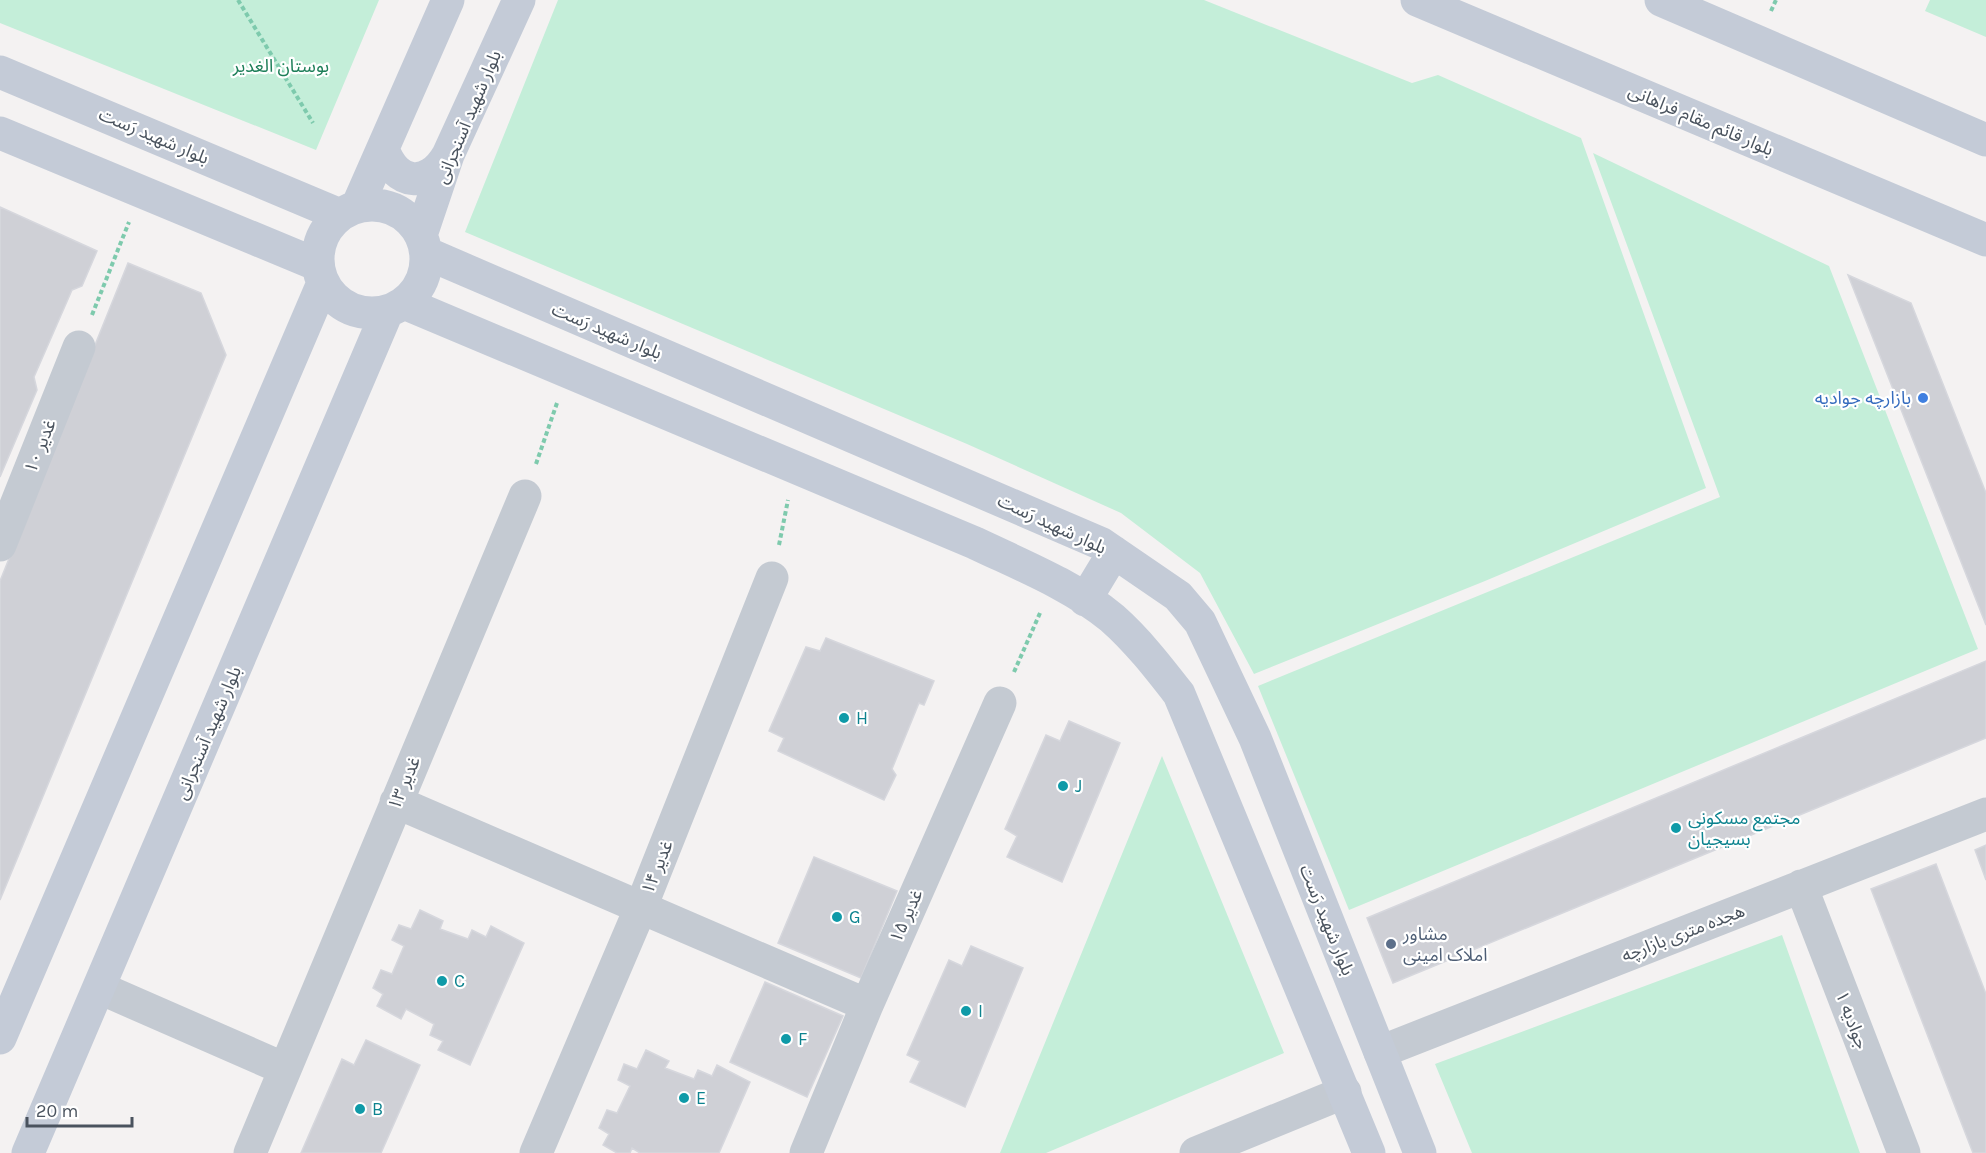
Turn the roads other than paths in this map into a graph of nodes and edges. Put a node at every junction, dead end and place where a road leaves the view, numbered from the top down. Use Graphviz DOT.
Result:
graph roads {
  1 [pos="448,0"];
  2 [pos="519,0"];
  3 [pos="1417,0"];
  4 [pos="1661,0"];
  5 [pos="0,72"];
  6 [pos="0,133"];
  7 [pos="1986,140"];
  8 [pos="383,149"];
  9 [pos="448,155"];
  10 [pos="349,211"];
  11 [pos="1986,240"];
  12 [pos="424,244"];
  13 [pos="321,274"];
  14 [pos="396,307"];
  15 [pos="79,347"];
  16 [pos="525,496"];
  17 [pos="0,545"];
  18 [pos="1114,552"];
  19 [pos="772,578"];
  20 [pos="1085,600"];
  21 [pos="1000,703"];
  22 [pos="396,802"];
  23 [pos="1986,814"];
  24 [pos="1801,886"];
  25 [pos="641,907"];
  26 [pos="100,987"];
  27 [pos="867,1005"];
  28 [pos="0,1038"];
  29 [pos="1380,1052"];
  30 [pos="285,1070"];
  31 [pos="1345,1092"];
  32 [pos="816,1146"];
  33 [pos="28,1153"];
  34 [pos="250,1153"];
  35 [pos="536,1153"];
  36 [pos="1196,1153"];
  37 [pos="1369,1153"];
  38 [pos="1420,1153"];
  39 [pos="1904,1153"];
  1 -- 8 [label="main road"];
  2 -- 9 [label="main road, بلوار شهید آسنجرانی"];
  3 -- 11 [label="main road, بلوار قائم مقام فراهانی"];
  4 -- 7 [label="main road"];
  5 -- 10 [label="main road, بلوار شهید رَست"];
  6 -- 13 [label="main road"];
  8 -- 9 [label="main road"];
  8 -- 10 [label="main road"];
  9 -- 12 [label="main road, بلوار شهید آسنجرانی"];
  10 -- 12 [label="main road"];
  10 -- 13 [label="main road"];
  12 -- 14 [label="main road"];
  12 -- 18 [label="main road, بلوار شهید رَست"];
  13 -- 14 [label="main road"];
  13 -- 28 [label="main road"];
  14 -- 20 [label="main road"];
  14 -- 26 [label="main road, بلوار شهید آسنجرانی"];
  15 -- 17 [label="street, غدیر ۱۰"];
  16 -- 22 [label="street, غدیر ۱۳"];
  18 -- 20 [label="main road"];
  18 -- 29 [label="main road, بلوار شهید رَست"];
  19 -- 25 [label="street, غدیر ۱۴"];
  20 -- 31 [label="main road"];
  21 -- 27 [label="street, غدیر ۱۵"];
  22 -- 25 [label="street"];
  22 -- 30 [label="street, غدیر ۱۳"];
  23 -- 24 [label="street, هجده متری بازارچه"];
  24 -- 29 [label="street, هجده متری بازارچه"];
  24 -- 39 [label="street, جوادیه ۱"];
  25 -- 27 [label="street"];
  25 -- 35 [label="street, غدیر ۱۴"];
  26 -- 30 [label="street"];
  26 -- 33 [label="main road, بلوار شهید آسنجرانی"];
  27 -- 32 [label="street, غدیر ۱۵"];
  29 -- 38 [label="main road, بلوار شهید رَست"];
  30 -- 34 [label="street, غدیر ۱۳"];
  31 -- 36 [label="street"];
  31 -- 37 [label="main road"];
}
